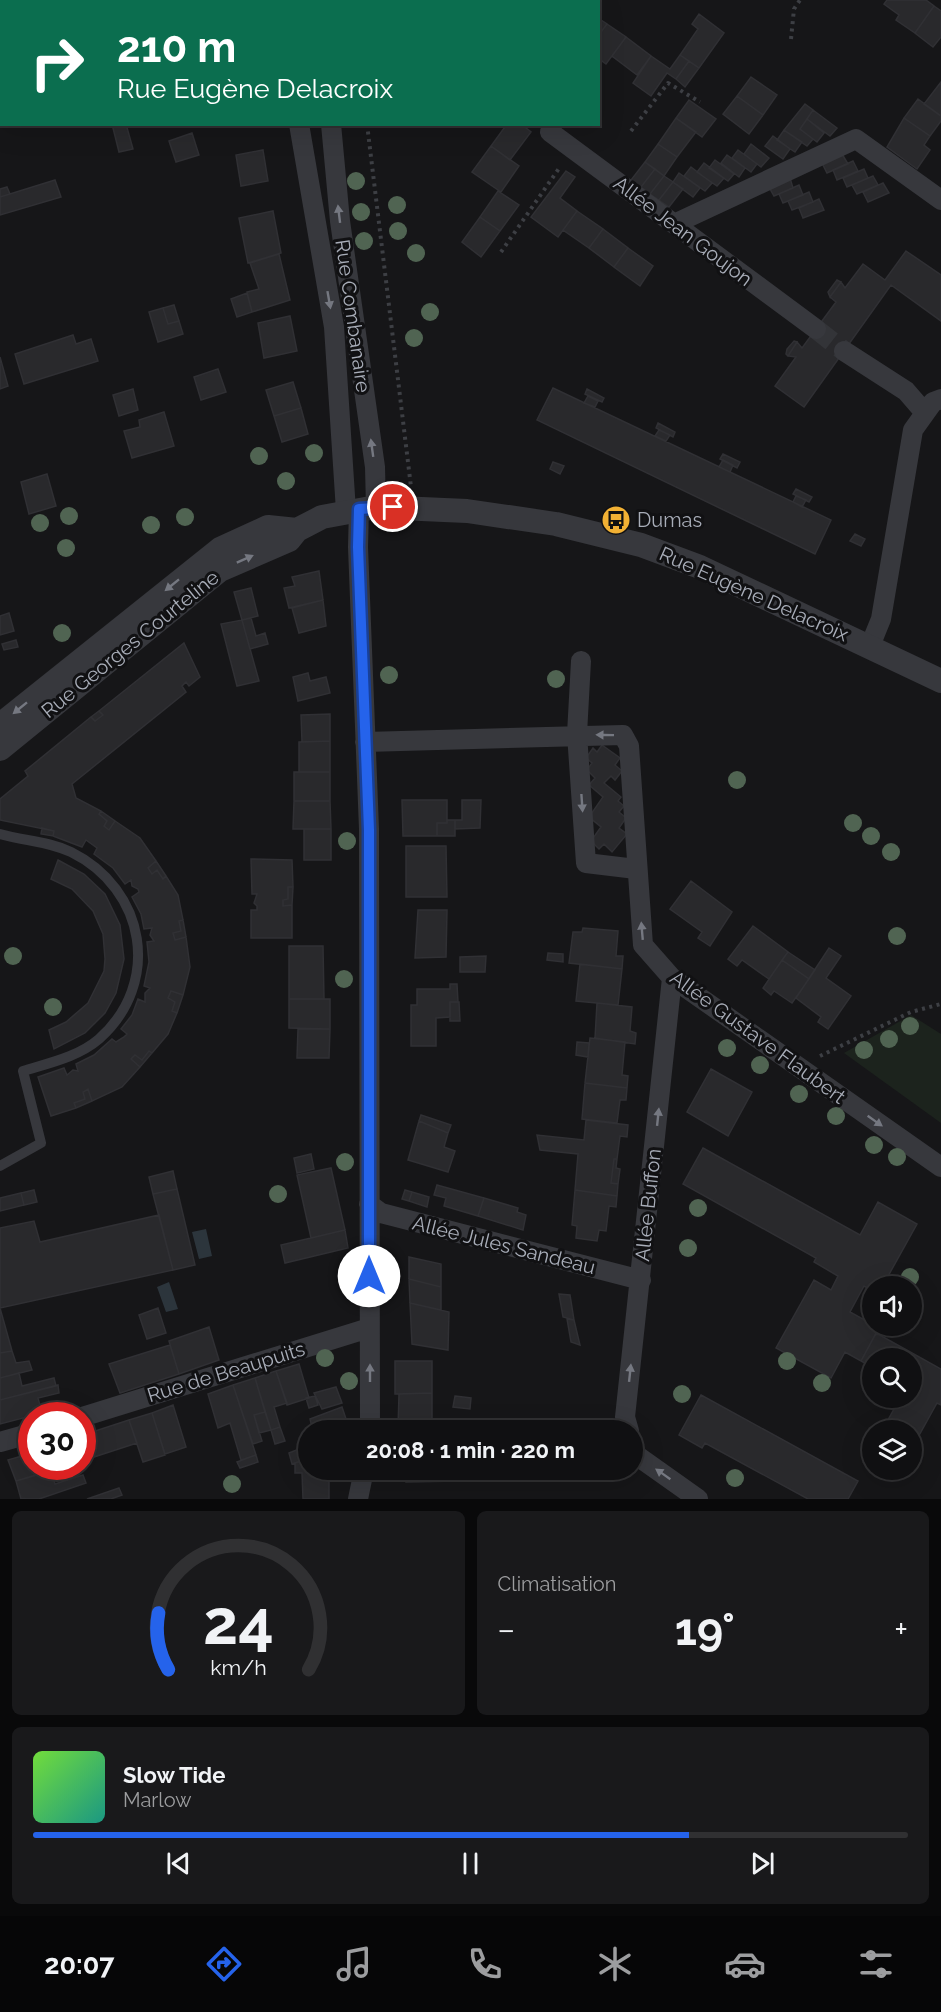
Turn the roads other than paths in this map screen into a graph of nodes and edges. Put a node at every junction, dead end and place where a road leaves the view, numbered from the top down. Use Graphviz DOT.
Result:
graph roads {
  1 [pos="331,126"];
  2 [pos="302,129"];
  3 [pos="550,132"];
  4 [pos="941,200"];
  5 [pos="674,224"];
  6 [pos="816,329"];
  7 [pos="844,351"];
  8 [pos="941,399"];
  9 [pos="925,413"];
  10 [pos="361,509"];
  11 [pos="297,530"];
  12 [pos="870,646"];
  13 [pos="581,661"];
  14 [pos="941,681"];
  15 [pos="0,725"];
  16 [pos="577,735"];
  17 [pos="365,742"];
  18 [pos="0,749"];
  19 [pos="0,834"];
  20 [pos="636,869"];
  21 [pos="672,978"];
  22 [pos="0,1166"];
  23 [pos="941,1167"];
  24 [pos="369,1204"];
  25 [pos="641,1280"];
  26 [pos="369,1328"];
  27 [pos="96,1413"];
  28 [pos="370,1420"];
  29 [pos="626,1420"];
  30 [pos="18,1436"];
  31 [pos="0,1442"];
  32 [pos="643,1460"];
  33 [pos="362,1480"];
  34 [pos="358,1499"];
  35 [pos="698,1499"];
  10 -- 1 [label="street, Rue Combanaire, one-way"];
  2 -- 10 [label="street, Rue Combanaire, one-way"];
  3 -- 5 [label="street, Allée Jean Goujon"];
  4 -- 5 [label="street"];
  5 -- 6 [label="street, Allée Jean Goujon"];
  7 -- 9 [label="street"];
  8 -- 9 [label="street"];
  9 -- 12 [label="street"];
  10 -- 11 [label="street, Rue Georges Courteline"];
  10 -- 12 [label="street, Rue Eugène Delacroix"];
  10 -- 17 [label="street, Rue Combanaire"];
  11 -- 15 [label="street, Rue Georges Courteline, one-way"];
  18 -- 11 [label="street, Rue Georges Courteline, one-way"];
  12 -- 14 [label="street, Rue Eugène Delacroix"];
  13 -- 16 [label="street"];
  16 -- 17 [label="street"];
  16 -- 20 [label="street, one-way"];
  20 -- 16 [label="street, Allée Gustave Flaubert, one-way"];
  17 -- 24 [label="street, Rue Combanaire"];
  19 -- 22 [label="lane"];
  21 -- 20 [label="street, Allée Gustave Flaubert, one-way"];
  21 -- 23 [label="street, Allée Gustave Flaubert, one-way"];
  25 -- 21 [label="street, Allée Buffon, one-way"];
  24 -- 25 [label="street, Allée Jules Sandeau"];
  24 -- 26 [label="street, Rue Combanaire"];
  29 -- 25 [label="street, Allée Buffon, one-way"];
  26 -- 27 [label="street, Rue de Beaupuits"];
  28 -- 26 [label="street, Rue Combanaire, one-way"];
  30 -- 31 [label="street"];
  35 -- 32 [label="street, one-way"];
  33 -- 34 [label="street"];
}
